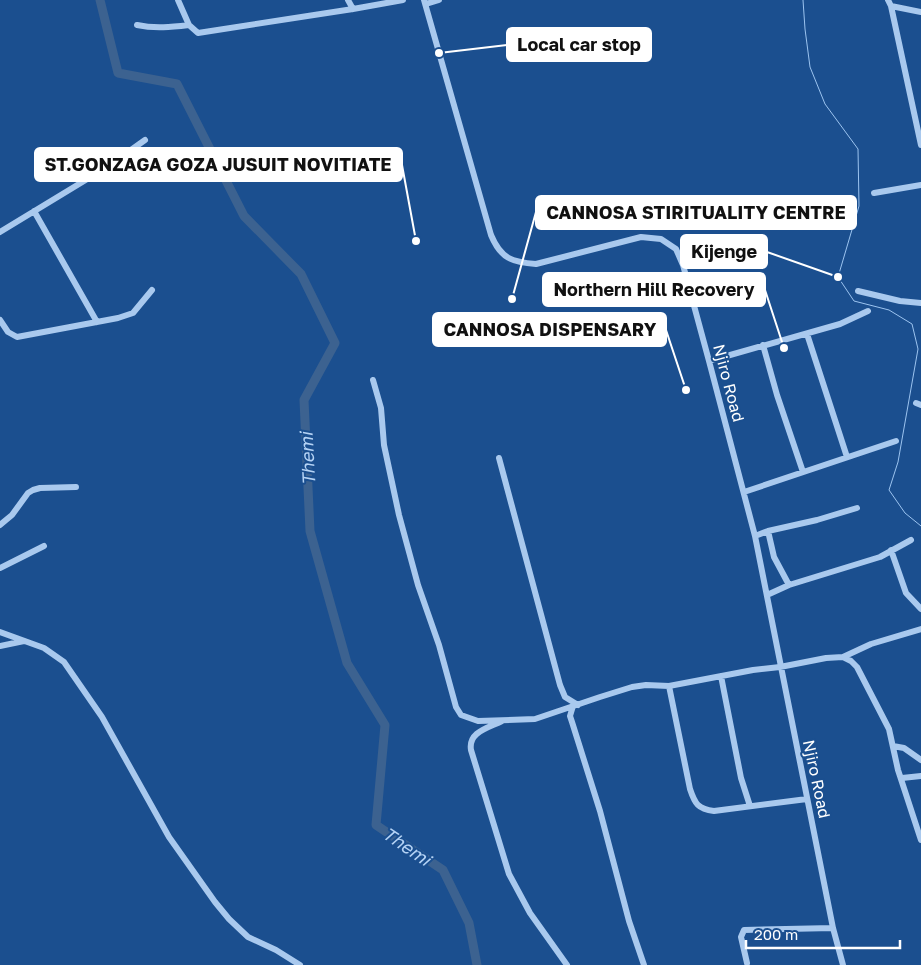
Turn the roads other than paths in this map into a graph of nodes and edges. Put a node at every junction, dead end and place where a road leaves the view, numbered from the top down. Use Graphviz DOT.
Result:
graph roads {
  1 [pos="178,0"];
  2 [pos="348,0"];
  3 [pos="403,0"];
  4 [pos="439,0"];
  5 [pos="425,2"];
  6 [pos="889,3"];
  7 [pos="353,9"];
  8 [pos="921,12"];
  9 [pos="137,25"];
  10 [pos="190,25"];
  11 [pos="145,140"];
  12 [pos="921,146"];
  13 [pos="921,185"];
  14 [pos="874,193"];
  15 [pos="34,211"];
  16 [pos="0,232"];
  17 [pos="152,290"];
  18 [pos="858,291"];
  19 [pos="921,303"];
  20 [pos="868,311"];
  21 [pos="0,320"];
  22 [pos="97,322"];
  23 [pos="807,334"];
  24 [pos="763,346"];
  25 [pos="709,361"];
  26 [pos="373,380"];
  27 [pos="896,441"];
  28 [pos="847,457"];
  29 [pos="500,458"];
  30 [pos="804,472"];
  31 [pos="76,487"];
  32 [pos="744,492"];
  33 [pos="857,508"];
  34 [pos="0,525"];
  35 [pos="768,531"];
  36 [pos="754,536"];
  37 [pos="911,540"];
  38 [pos="44,546"];
  39 [pos="891,550"];
  40 [pos="0,568"];
  41 [pos="789,585"];
  42 [pos="767,595"];
  43 [pos="921,609"];
  44 [pos="921,629"];
  45 [pos="0,632"];
  46 [pos="24,641"];
  47 [pos="0,646"];
  48 [pos="843,657"];
  49 [pos="780,667"];
  50 [pos="721,676"];
  51 [pos="669,686"];
  52 [pos="575,706"];
  53 [pos="505,719"];
  54 [pos="894,746"];
  55 [pos="921,760"];
  56 [pos="921,776"];
  57 [pos="902,778"];
  58 [pos="807,799"];
  59 [pos="750,806"];
  60 [pos="921,840"];
  61 [pos="833,928"];
  62 [pos="747,963"];
  63 [pos="300,965"];
  64 [pos="568,965"];
  65 [pos="644,965"];
  66 [pos="844,965"];
  1 -- 10 [label="street"];
  2 -- 7 [label="street"];
  3 -- 7 [label="street"];
  4 -- 5 [label="street"];
  5 -- 25 [label="street, Njiro Road"];
  6 -- 8 [label="street"];
  6 -- 12 [label="street"];
  7 -- 10 [label="street"];
  9 -- 10 [label="street"];
  11 -- 15 [label="street"];
  13 -- 14 [label="street"];
  15 -- 16 [label="street"];
  15 -- 22 [label="street"];
  17 -- 22 [label="street"];
  18 -- 19 [label="street"];
  20 -- 23 [label="street"];
  21 -- 22 [label="street"];
  23 -- 24 [label="street"];
  23 -- 28 [label="street"];
  24 -- 25 [label="street"];
  24 -- 30 [label="street"];
  25 -- 32 [label="street, Njiro Road"];
  26 -- 53 [label="street"];
  27 -- 28 [label="street"];
  28 -- 30 [label="street"];
  29 -- 52 [label="street"];
  30 -- 32 [label="street"];
  31 -- 34 [label="street"];
  32 -- 36 [label="street, Njiro Road"];
  33 -- 35 [label="street"];
  35 -- 36 [label="street"];
  35 -- 41 [label="street"];
  36 -- 42 [label="street, Njiro Road"];
  37 -- 39 [label="street"];
  38 -- 40 [label="street"];
  39 -- 41 [label="street"];
  39 -- 43 [label="street"];
  41 -- 42 [label="street"];
  42 -- 49 [label="street, Njiro Road"];
  44 -- 48 [label="street"];
  45 -- 46 [label="street"];
  46 -- 47 [label="street"];
  46 -- 63 [label="street"];
  48 -- 49 [label="street"];
  48 -- 54 [label="street"];
  49 -- 50 [label="street"];
  49 -- 58 [label="street, Njiro Road"];
  50 -- 51 [label="street"];
  50 -- 59 [label="street"];
  51 -- 52 [label="street"];
  51 -- 59 [label="street"];
  52 -- 53 [label="street"];
  52 -- 65 [label="street"];
  53 -- 64 [label="street"];
  54 -- 55 [label="street"];
  54 -- 57 [label="street"];
  56 -- 57 [label="street"];
  57 -- 60 [label="street"];
  58 -- 59 [label="street"];
  58 -- 61 [label="street, Njiro Road"];
  61 -- 62 [label="street"];
  61 -- 66 [label="street, Njiro Road"];
}
